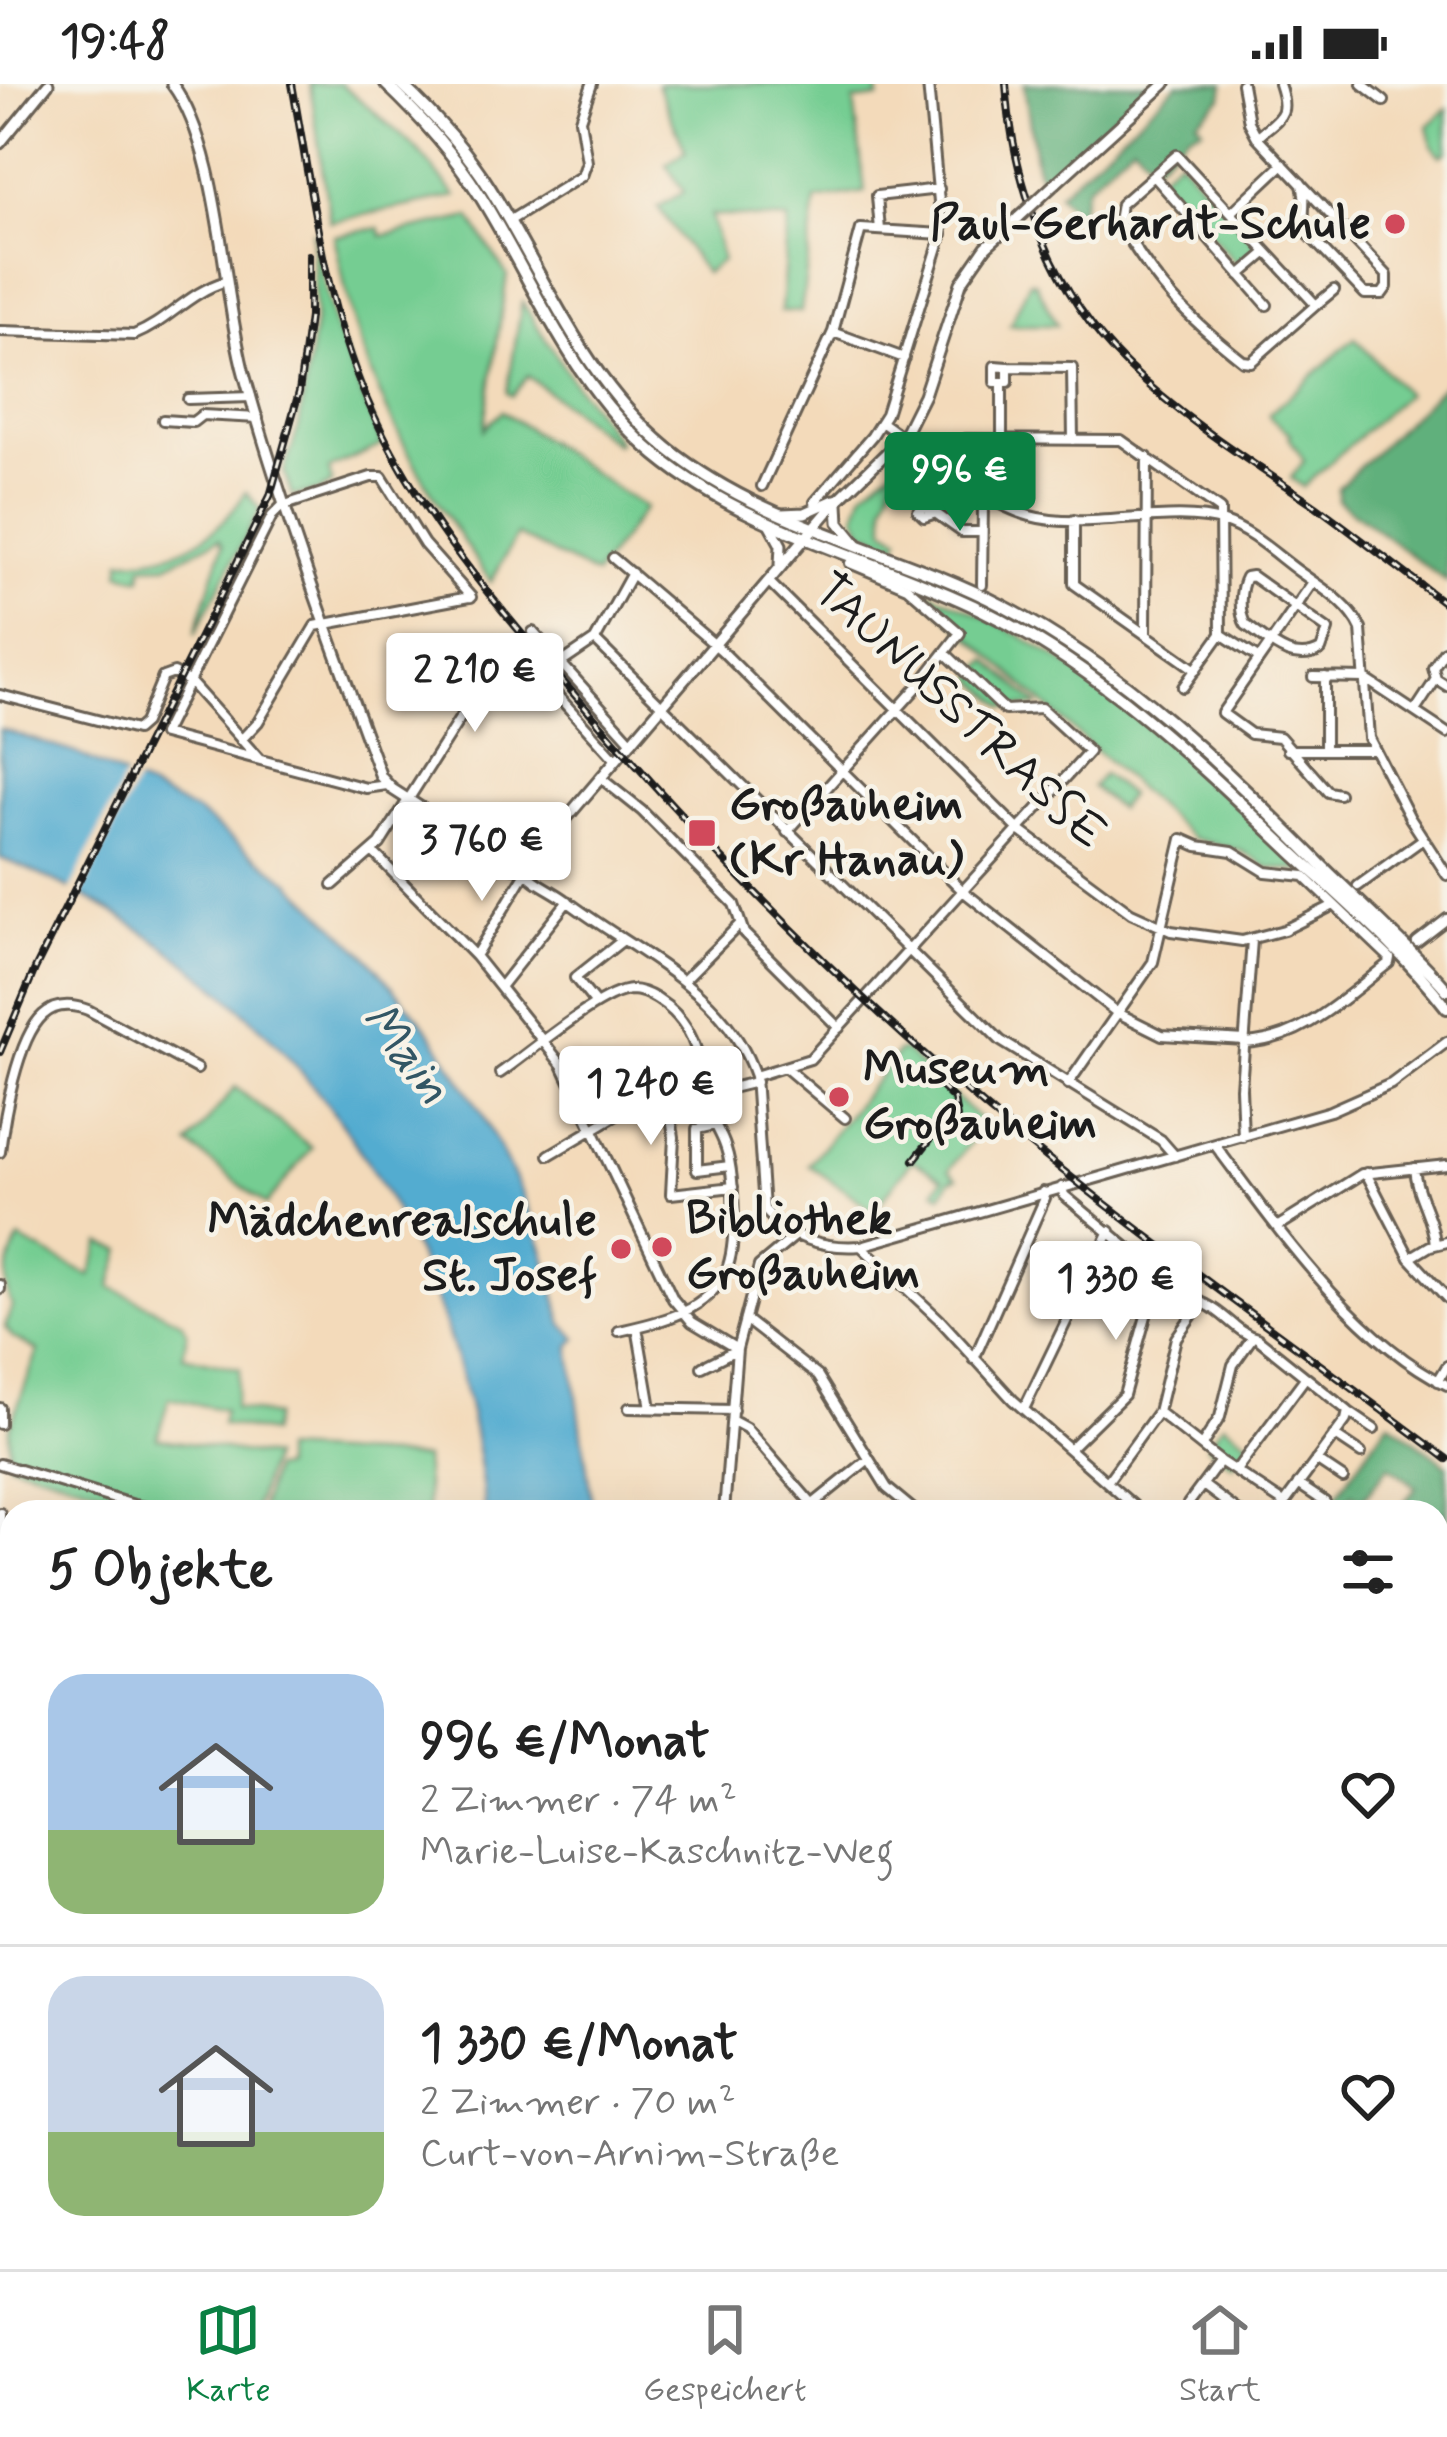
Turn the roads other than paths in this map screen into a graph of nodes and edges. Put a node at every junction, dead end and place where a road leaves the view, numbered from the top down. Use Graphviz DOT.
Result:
graph roads {
  1 [pos="48,84"];
  2 [pos="172,84"];
  3 [pos="386,84"];
  4 [pos="400,84"];
  5 [pos="592,84"];
  6 [pos="928,84"];
  7 [pos="1166,84"];
  8 [pos="1242,84"];
  9 [pos="1280,84"];
  10 [pos="1362,84"];
  11 [pos="1384,100"];
  12 [pos="1257,136"];
  13 [pos="0,143"];
  14 [pos="1282,164"];
  15 [pos="1154,176"];
  16 [pos="1301,183"];
  17 [pos="939,189"];
  18 [pos="1326,206"];
  19 [pos="1305,210"];
  20 [pos="1231,213"];
  21 [pos="509,221"];
  22 [pos="880,230"];
  23 [pos="942,234"];
  24 [pos="1267,252"];
  25 [pos="1240,275"];
  26 [pos="227,281"];
  27 [pos="1334,290"];
  28 [pos="1267,305"];
  29 [pos="1316,305"];
  30 [pos="0,332"];
  31 [pos="832,332"];
  32 [pos="904,358"];
  33 [pos="995,366"];
  34 [pos="980,367"];
  35 [pos="1008,367"];
  36 [pos="1002,382"];
  37 [pos="251,397"];
  38 [pos="188,399"];
  39 [pos="258,418"];
  40 [pos="163,420"];
  41 [pos="881,422"];
  42 [pos="902,437"];
  43 [pos="966,439"];
  44 [pos="1001,440"];
  45 [pos="1073,440"];
  46 [pos="1148,458"];
  47 [pos="762,486"];
  48 [pos="844,494"];
  49 [pos="986,495"];
  50 [pos="814,502"];
  51 [pos="286,505"];
  52 [pos="933,514"];
  53 [pos="770,516"];
  54 [pos="1074,520"];
  55 [pos="1147,520"];
  56 [pos="1220,521"];
  57 [pos="810,532"];
  58 [pos="982,532"];
  59 [pos="857,544"];
  60 [pos="614,558"];
  61 [pos="850,563"];
  62 [pos="632,573"];
  63 [pos="773,577"];
  64 [pos="1313,582"];
  65 [pos="982,585"];
  66 [pos="1294,606"];
  67 [pos="328,623"];
  68 [pos="533,632"];
  69 [pos="1221,634"];
  70 [pos="1146,635"];
  71 [pos="595,640"];
  72 [pos="1269,641"];
  73 [pos="716,646"];
  74 [pos="1444,651"];
  75 [pos="945,653"];
  76 [pos="1258,658"];
  77 [pos="561,663"];
  78 [pos="1196,670"];
  79 [pos="1313,677"];
  80 [pos="1325,677"];
  81 [pos="1364,678"];
  82 [pos="1436,679"];
  83 [pos="190,682"];
  84 [pos="1447,686"];
  85 [pos="1183,687"];
  86 [pos="0,695"];
  87 [pos="664,707"];
  88 [pos="898,709"];
  89 [pos="1414,711"];
  90 [pos="1447,733"];
  91 [pos="242,740"];
  92 [pos="633,743"];
  93 [pos="1288,750"];
  94 [pos="1325,750"];
  95 [pos="1374,750"];
  96 [pos="260,760"];
  97 [pos="617,761"];
  98 [pos="842,771"];
  99 [pos="602,779"];
  100 [pos="388,785"];
  101 [pos="1339,794"];
  102 [pos="410,800"];
  103 [pos="1019,830"];
  104 [pos="787,832"];
  105 [pos="1423,839"];
  106 [pos="373,852"];
  107 [pos="524,872"];
  108 [pos="1447,875"];
  109 [pos="333,885"];
  110 [pos="1358,886"];
  111 [pos="964,891"];
  112 [pos="568,902"];
  113 [pos="1334,904"];
  114 [pos="1447,919"];
  115 [pos="740,925"];
  116 [pos="1163,928"];
  117 [pos="623,940"];
  118 [pos="1252,940"];
  119 [pos="1417,941"];
  120 [pos="909,952"];
  121 [pos="476,956"];
  122 [pos="684,980"];
  123 [pos="500,987"];
  124 [pos="1447,990"];
  125 [pos="596,1004"];
  126 [pos="1447,1008"];
  127 [pos="1116,1012"];
  128 [pos="839,1028"];
  129 [pos="1245,1041"];
  130 [pos="1447,1042"];
  131 [pos="545,1043"];
  132 [pos="786,1068"];
  133 [pos="197,1069"];
  134 [pos="500,1073"];
  135 [pos="756,1079"];
  136 [pos="1068,1084"];
  137 [pos="707,1089"];
  138 [pos="667,1091"];
  139 [pos="845,1118"];
  140 [pos="715,1125"];
  141 [pos="595,1129"];
  142 [pos="1243,1137"];
  143 [pos="1215,1145"];
  144 [pos="0,1152"];
  145 [pos="549,1155"];
  146 [pos="1175,1156"];
  147 [pos="1447,1165"];
  148 [pos="730,1166"];
  149 [pos="1414,1168"];
  150 [pos="1366,1173"];
  151 [pos="733,1187"];
  152 [pos="1062,1187"];
  153 [pos="1043,1192"];
  154 [pos="1276,1227"];
  155 [pos="1110,1231"];
  156 [pos="795,1236"];
  157 [pos="1447,1242"];
  158 [pos="1436,1244"];
  159 [pos="861,1246"];
  160 [pos="1410,1258"];
  161 [pos="1158,1273"];
  162 [pos="1447,1298"];
  163 [pos="1200,1304"];
  164 [pos="684,1314"];
  165 [pos="745,1319"];
  166 [pos="637,1327"];
  167 [pos="619,1331"];
  168 [pos="1252,1338"];
  169 [pos="737,1349"];
  170 [pos="974,1359"];
  171 [pos="1447,1366"];
  172 [pos="702,1367"];
  173 [pos="1305,1378"];
  174 [pos="1443,1383"];
  175 [pos="0,1408"];
  176 [pos="629,1408"];
  177 [pos="651,1408"];
  178 [pos="1024,1409"];
  179 [pos="1348,1411"];
  180 [pos="1159,1412"];
  181 [pos="733,1415"];
  182 [pos="0,1424"];
  183 [pos="1375,1429"];
  184 [pos="1334,1436"];
  185 [pos="1202,1445"];
  186 [pos="1069,1449"];
  187 [pos="1361,1454"];
  188 [pos="869,1459"];
  189 [pos="1316,1460"];
  190 [pos="1220,1461"];
  191 [pos="0,1464"];
  192 [pos="1237,1469"];
  193 [pos="1342,1478"];
  194 [pos="1107,1482"];
  195 [pos="1298,1484"];
  196 [pos="1204,1485"];
  197 [pos="118,1500"];
  198 [pos="725,1500"];
  199 [pos="809,1500"];
  200 [pos="825,1500"];
  201 [pos="901,1500"];
  202 [pos="1127,1500"];
  203 [pos="1191,1500"];
  204 [pos="1223,1500"];
  205 [pos="1272,1500"];
  206 [pos="1287,1500"];
  207 [pos="1322,1500"];
  208 [pos="0,1514"];
  209 [pos="0,1553"];
  1 -- 13 [label="street"];
  2 -- 26 [label="street"];
  3 -- 53 [label="main road"];
  4 -- 21 [label="main road"];
  5 -- 21 [label="street"];
  6 -- 17 [label="street"];
  7 -- 42 [label="street, bridge"];
  8 -- 12 [label="street"];
  9 -- 12 [label="street"];
  10 -- 11 [label="street"];
  12 -- 14 [label="street"];
  14 -- 16 [label="street"];
  14 -- 20 [label="street"];
  15 -- 20 [label="street"];
  15 -- 25 [label="street"];
  15 -- 29 [label="street"];
  16 -- 18 [label="street"];
  16 -- 19 [label="street"];
  17 -- 22 [label="street"];
  17 -- 23 [label="street"];
  18 -- 19 [label="street"];
  18 -- 19 [label="street"];
  20 -- 24 [label="street"];
  21 -- 53 [label="main road"];
  22 -- 23 [label="street"];
  22 -- 31 [label="street"];
  23 -- 32 [label="street"];
  24 -- 25 [label="street"];
  24 -- 29 [label="street"];
  25 -- 28 [label="street"];
  26 -- 30 [label="street"];
  26 -- 37 [label="street"];
  27 -- 29 [label="street"];
  31 -- 32 [label="street"];
  31 -- 47 [label="street"];
  32 -- 41 [label="street"];
  33 -- 34 [label="street"];
  33 -- 35 [label="street"];
  33 -- 36 [label="street"];
  35 -- 36 [label="street"];
  35 -- 45 [label="street"];
  36 -- 44 [label="street"];
  37 -- 38 [label="street"];
  37 -- 39 [label="street"];
  39 -- 40 [label="street"];
  39 -- 51 [label="street"];
  41 -- 42 [label="street"];
  41 -- 50 [label="street"];
  42 -- 48 [label="street"];
  42 -- 49 [label="street"];
  43 -- 44 [label="street"];
  44 -- 45 [label="street"];
  44 -- 49 [label="street"];
  45 -- 46 [label="street"];
  46 -- 55 [label="street"];
  46 -- 56 [label="street"];
  48 -- 53 [label="street"];
  48 -- 57 [label="street"];
  48 -- 59 [label="street"];
  49 -- 54 [label="street"];
  49 -- 58 [label="street"];
  51 -- 67 [label="street"];
  51 -- 67 [label="street"];
  51 -- 83 [label="street"];
  52 -- 58 [label="street"];
  53 -- 57 [label="main road"];
  53 -- 63 [label="street"];
  54 -- 55 [label="street"];
  54 -- 70 [label="street"];
  55 -- 56 [label="street"];
  55 -- 70 [label="street"];
  56 -- 64 [label="street"];
  56 -- 69 [label="street"];
  57 -- 59 [label="main road"];
  57 -- 63 [label="street"];
  57 -- 126 [label="main road"];
  58 -- 65 [label="street"];
  59 -- 124 [label="main road"];
  60 -- 62 [label="street"];
  61 -- 75 [label="street"];
  62 -- 71 [label="street"];
  62 -- 73 [label="street"];
  63 -- 73 [label="street"];
  63 -- 88 [label="street, TAUNUSSTRASSE"];
  64 -- 66 [label="street"];
  64 -- 81 [label="street"];
  66 -- 72 [label="street"];
  66 -- 72 [label="street"];
  66 -- 72 [label="street"];
  67 -- 91 [label="street"];
  67 -- 100 [label="street"];
  68 -- 77 [label="street"];
  69 -- 76 [label="street"];
  69 -- 78 [label="street"];
  70 -- 78 [label="street"];
  71 -- 77 [label="street"];
  71 -- 87 [label="street"];
  72 -- 76 [label="street"];
  73 -- 87 [label="street"];
  73 -- 98 [label="street"];
  74 -- 82 [label="street"];
  75 -- 88 [label="street"];
  75 -- 103 [label="street"];
  76 -- 93 [label="street"];
  77 -- 92 [label="street"];
  78 -- 85 [label="street"];
  79 -- 80 [label="street"];
  80 -- 81 [label="street"];
  80 -- 94 [label="street"];
  81 -- 89 [label="street"];
  81 -- 95 [label="street"];
  82 -- 84 [label="street"];
  82 -- 89 [label="street"];
  83 -- 86 [label="street"];
  83 -- 91 [label="street"];
  83 -- 96 [label="street"];
  87 -- 92 [label="street"];
  87 -- 104 [label="street"];
  88 -- 98 [label="street"];
  88 -- 103 [label="street, TAUNUSSTRASSE"];
  89 -- 90 [label="street"];
  91 -- 96 [label="street"];
  92 -- 97 [label="street"];
  93 -- 94 [label="street"];
  93 -- 101 [label="street"];
  94 -- 95 [label="street"];
  95 -- 105 [label="street"];
  96 -- 100 [label="street"];
  97 -- 99 [label="street"];
  97 -- 102 [label="street"];
  98 -- 104 [label="street"];
  98 -- 111 [label="street"];
  99 -- 107 [label="street"];
  99 -- 115 [label="street"];
  100 -- 102 [label="street"];
  102 -- 106 [label="street"];
  102 -- 107 [label="street"];
  103 -- 111 [label="street"];
  103 -- 116 [label="street, TAUNUSSTRASSE"];
  104 -- 120 [label="street"];
  105 -- 108 [label="street"];
  105 -- 110 [label="street"];
  106 -- 109 [label="street"];
  106 -- 121 [label="street"];
  107 -- 112 [label="street"];
  107 -- 121 [label="street"];
  111 -- 120 [label="street"];
  111 -- 127 [label="street"];
  112 -- 117 [label="street"];
  112 -- 123 [label="street"];
  113 -- 116 [label="street"];
  113 -- 118 [label="street"];
  113 -- 129 [label="street"];
  114 -- 119 [label="street"];
  115 -- 122 [label="street"];
  115 -- 128 [label="street"];
  116 -- 118 [label="street, TAUNUSSTRASSE"];
  116 -- 127 [label="street"];
  117 -- 122 [label="street"];
  117 -- 125 [label="street"];
  118 -- 129 [label="street"];
  120 -- 128 [label="street"];
  120 -- 136 [label="street"];
  121 -- 123 [label="street"];
  122 -- 135 [label="street"];
  123 -- 131 [label="street"];
  125 -- 131 [label="street"];
  125 -- 137 [label="street"];
  127 -- 129 [label="street"];
  127 -- 136 [label="street"];
  128 -- 132 [label="street"];
  129 -- 142 [label="street"];
  130 -- 142 [label="street"];
  131 -- 134 [label="street"];
  131 -- 141 [label="street"];
  132 -- 135 [label="street"];
  132 -- 139 [label="street"];
  133 -- 144 [label="street"];
  135 -- 137 [label="street"];
  135 -- 156 [label="street"];
  136 -- 146 [label="street"];
  137 -- 138 [label="street"];
  137 -- 140 [label="street"];
  138 -- 141 [label="street"];
  138 -- 151 [label="street"];
  140 -- 148 [label="street"];
  140 -- 148 [label="street"];
  141 -- 145 [label="street"];
  141 -- 164 [label="street"];
  142 -- 143 [label="street"];
  143 -- 146 [label="street"];
  143 -- 154 [label="street"];
  146 -- 152 [label="street"];
  147 -- 149 [label="street"];
  148 -- 151 [label="street"];
  149 -- 150 [label="street"];
  149 -- 158 [label="street"];
  150 -- 154 [label="street"];
  150 -- 160 [label="street"];
  151 -- 164 [label="street"];
  152 -- 153 [label="street"];
  152 -- 155 [label="street"];
  153 -- 159 [label="street"];
  153 -- 170 [label="street"];
  154 -- 174 [label="street"];
  155 -- 161 [label="street"];
  155 -- 178 [label="street"];
  156 -- 159 [label="street"];
  156 -- 165 [label="street"];
  157 -- 158 [label="street"];
  158 -- 160 [label="street"];
  159 -- 170 [label="street"];
  160 -- 162 [label="street"];
  161 -- 163 [label="street"];
  161 -- 186 [label="street"];
  163 -- 168 [label="street"];
  163 -- 180 [label="street"];
  164 -- 166 [label="street"];
  164 -- 169 [label="street"];
  165 -- 169 [label="street"];
  165 -- 188 [label="street"];
  166 -- 167 [label="street"];
  166 -- 177 [label="street"];
  168 -- 173 [label="street"];
  168 -- 185 [label="street"];
  169 -- 172 [label="street"];
  169 -- 181 [label="street"];
  170 -- 178 [label="street"];
  171 -- 174 [label="street"];
  173 -- 179 [label="street"];
  173 -- 192 [label="street"];
  175 -- 182 [label="street"];
  176 -- 177 [label="street"];
  177 -- 181 [label="street"];
  178 -- 186 [label="street"];
  179 -- 183 [label="street"];
  179 -- 184 [label="street"];
  180 -- 185 [label="street"];
  180 -- 194 [label="street"];
  181 -- 198 [label="street"];
  181 -- 199 [label="street"];
  184 -- 187 [label="street"];
  184 -- 189 [label="street"];
  185 -- 190 [label="street"];
  186 -- 194 [label="street"];
  188 -- 200 [label="street"];
  188 -- 201 [label="street"];
  189 -- 193 [label="street"];
  189 -- 195 [label="street"];
  190 -- 192 [label="street"];
  190 -- 196 [label="street"];
  191 -- 197 [label="street"];
  192 -- 205 [label="street"];
  194 -- 202 [label="street"];
  195 -- 206 [label="street"];
  195 -- 207 [label="street"];
  196 -- 203 [label="street"];
  196 -- 204 [label="street"];
  208 -- 209 [label="street"];
}
